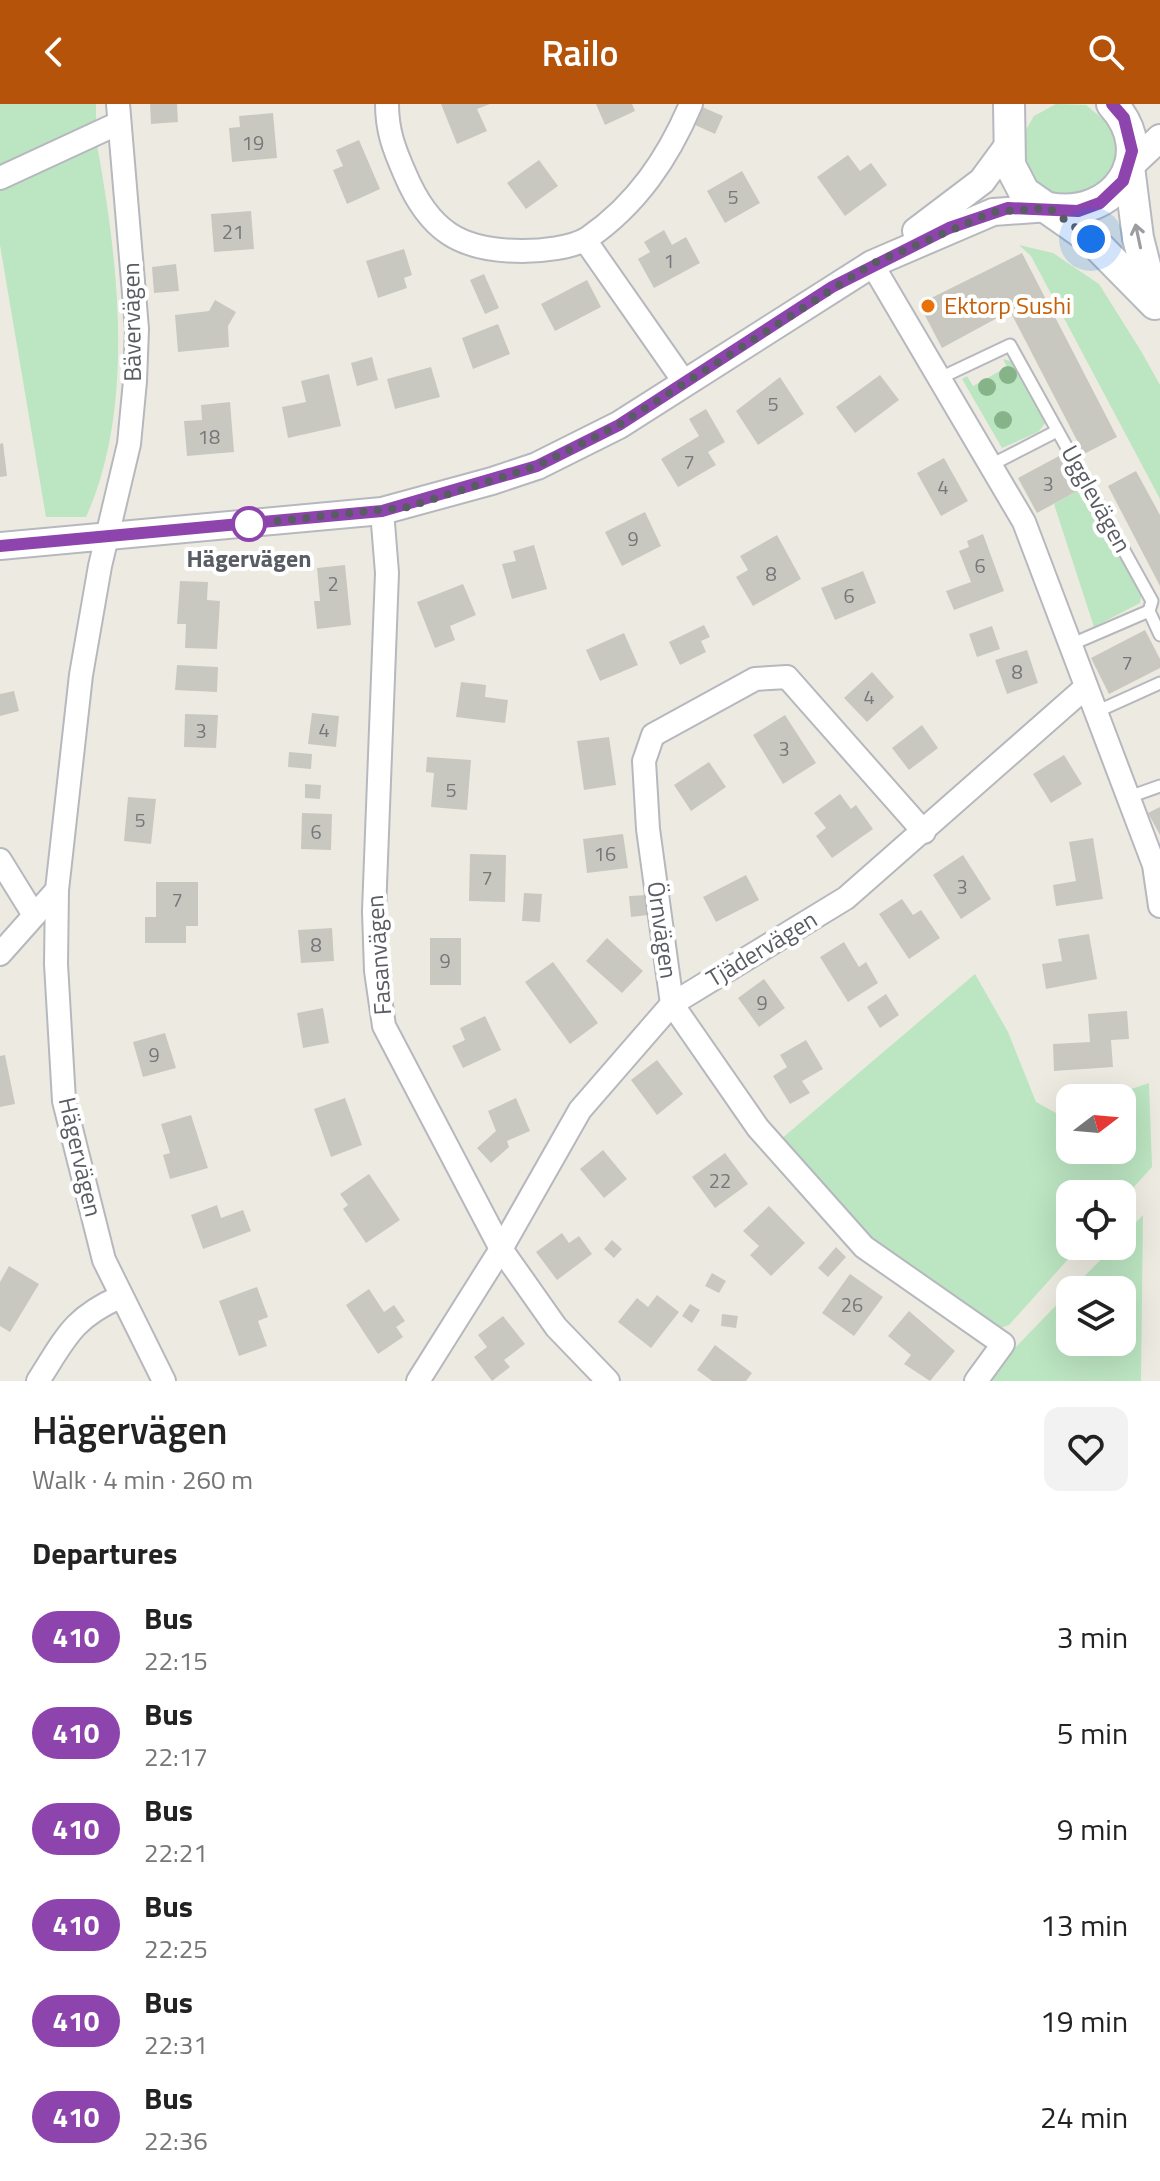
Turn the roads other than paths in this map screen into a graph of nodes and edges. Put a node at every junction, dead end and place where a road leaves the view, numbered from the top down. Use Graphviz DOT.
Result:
graph roads {
  1 [pos="387,104"];
  2 [pos="691,104"];
  3 [pos="1027,104"];
  4 [pos="1112,104"];
  5 [pos="118,114"];
  6 [pos="1009,128"];
  7 [pos="1160,138"];
  8 [pos="1129,167"];
  9 [pos="0,178"];
  10 [pos="1049,208"];
  11 [pos="585,240"];
  12 [pos="872,264"];
  13 [pos="1157,309"];
  14 [pos="937,379"];
  15 [pos="685,383"];
  16 [pos="1057,431"];
  17 [pos="989,466"];
  18 [pos="382,511"];
  19 [pos="107,538"];
  20 [pos="0,546"];
  21 [pos="1149,611"];
  22 [pos="1160,635"];
  23 [pos="1070,645"];
  24 [pos="1160,683"];
  25 [pos="1086,687"];
  26 [pos="1096,712"];
  27 [pos="1160,786"];
  28 [pos="1129,797"];
  29 [pos="924,832"];
  30 [pos="0,860"];
  31 [pos="57,890"];
  32 [pos="1160,906"];
  33 [pos="34,915"];
  34 [pos="0,954"];
  35 [pos="672,1004"];
  36 [pos="501,1249"];
  37 [pos="120,1297"];
  38 [pos="38,1381"];
  39 [pos="164,1381"];
  40 [pos="418,1381"];
  41 [pos="608,1381"];
  42 [pos="976,1381"];
  1 -- 11 [label="street"];
  2 -- 11 [label="street"];
  3 -- 6 [label="main road"];
  4 -- 8 [label="main road"];
  5 -- 9 [label="street"];
  5 -- 19 [label="street, Bävervägen"];
  6 -- 10 [label="main road"];
  6 -- 12 [label="street"];
  7 -- 8 [label="street"];
  8 -- 10 [label="main road"];
  13 -- 8 [label="main road, one-way"];
  10 -- 12 [label="street"];
  10 -- 13 [label="main road"];
  11 -- 15 [label="street"];
  12 -- 14 [label="street"];
  12 -- 15 [label="street"];
  14 -- 16 [label="lane, Ugglevägen"];
  14 -- 17 [label="street"];
  15 -- 18 [label="street"];
  16 -- 17 [label="lane, Ugglevägen"];
  16 -- 21 [label="lane, Ugglevägen"];
  17 -- 23 [label="street"];
  18 -- 19 [label="street"];
  18 -- 36 [label="street, Fasanvägen"];
  19 -- 20 [label="street"];
  19 -- 31 [label="street, Hägervägen"];
  21 -- 22 [label="lane, Ugglevägen"];
  21 -- 23 [label="lane"];
  23 -- 25 [label="street"];
  24 -- 26 [label="lane"];
  25 -- 26 [label="street"];
  25 -- 29 [label="street, Tjädervägen"];
  26 -- 28 [label="street"];
  27 -- 28 [label="lane"];
  28 -- 32 [label="street"];
  29 -- 35 [label="street, Tjädervägen"];
  29 -- 35 [label="street, Örnvägen"];
  30 -- 33 [label="street"];
  31 -- 33 [label="street"];
  31 -- 37 [label="street, Hägervägen"];
  33 -- 34 [label="street"];
  35 -- 36 [label="street, Tjädervägen"];
  35 -- 42 [label="street, Örnvägen"];
  36 -- 40 [label="street, Tjädervägen"];
  36 -- 41 [label="street, Fasanvägen"];
  37 -- 38 [label="street"];
  37 -- 39 [label="street, Hägervägen"];
}
